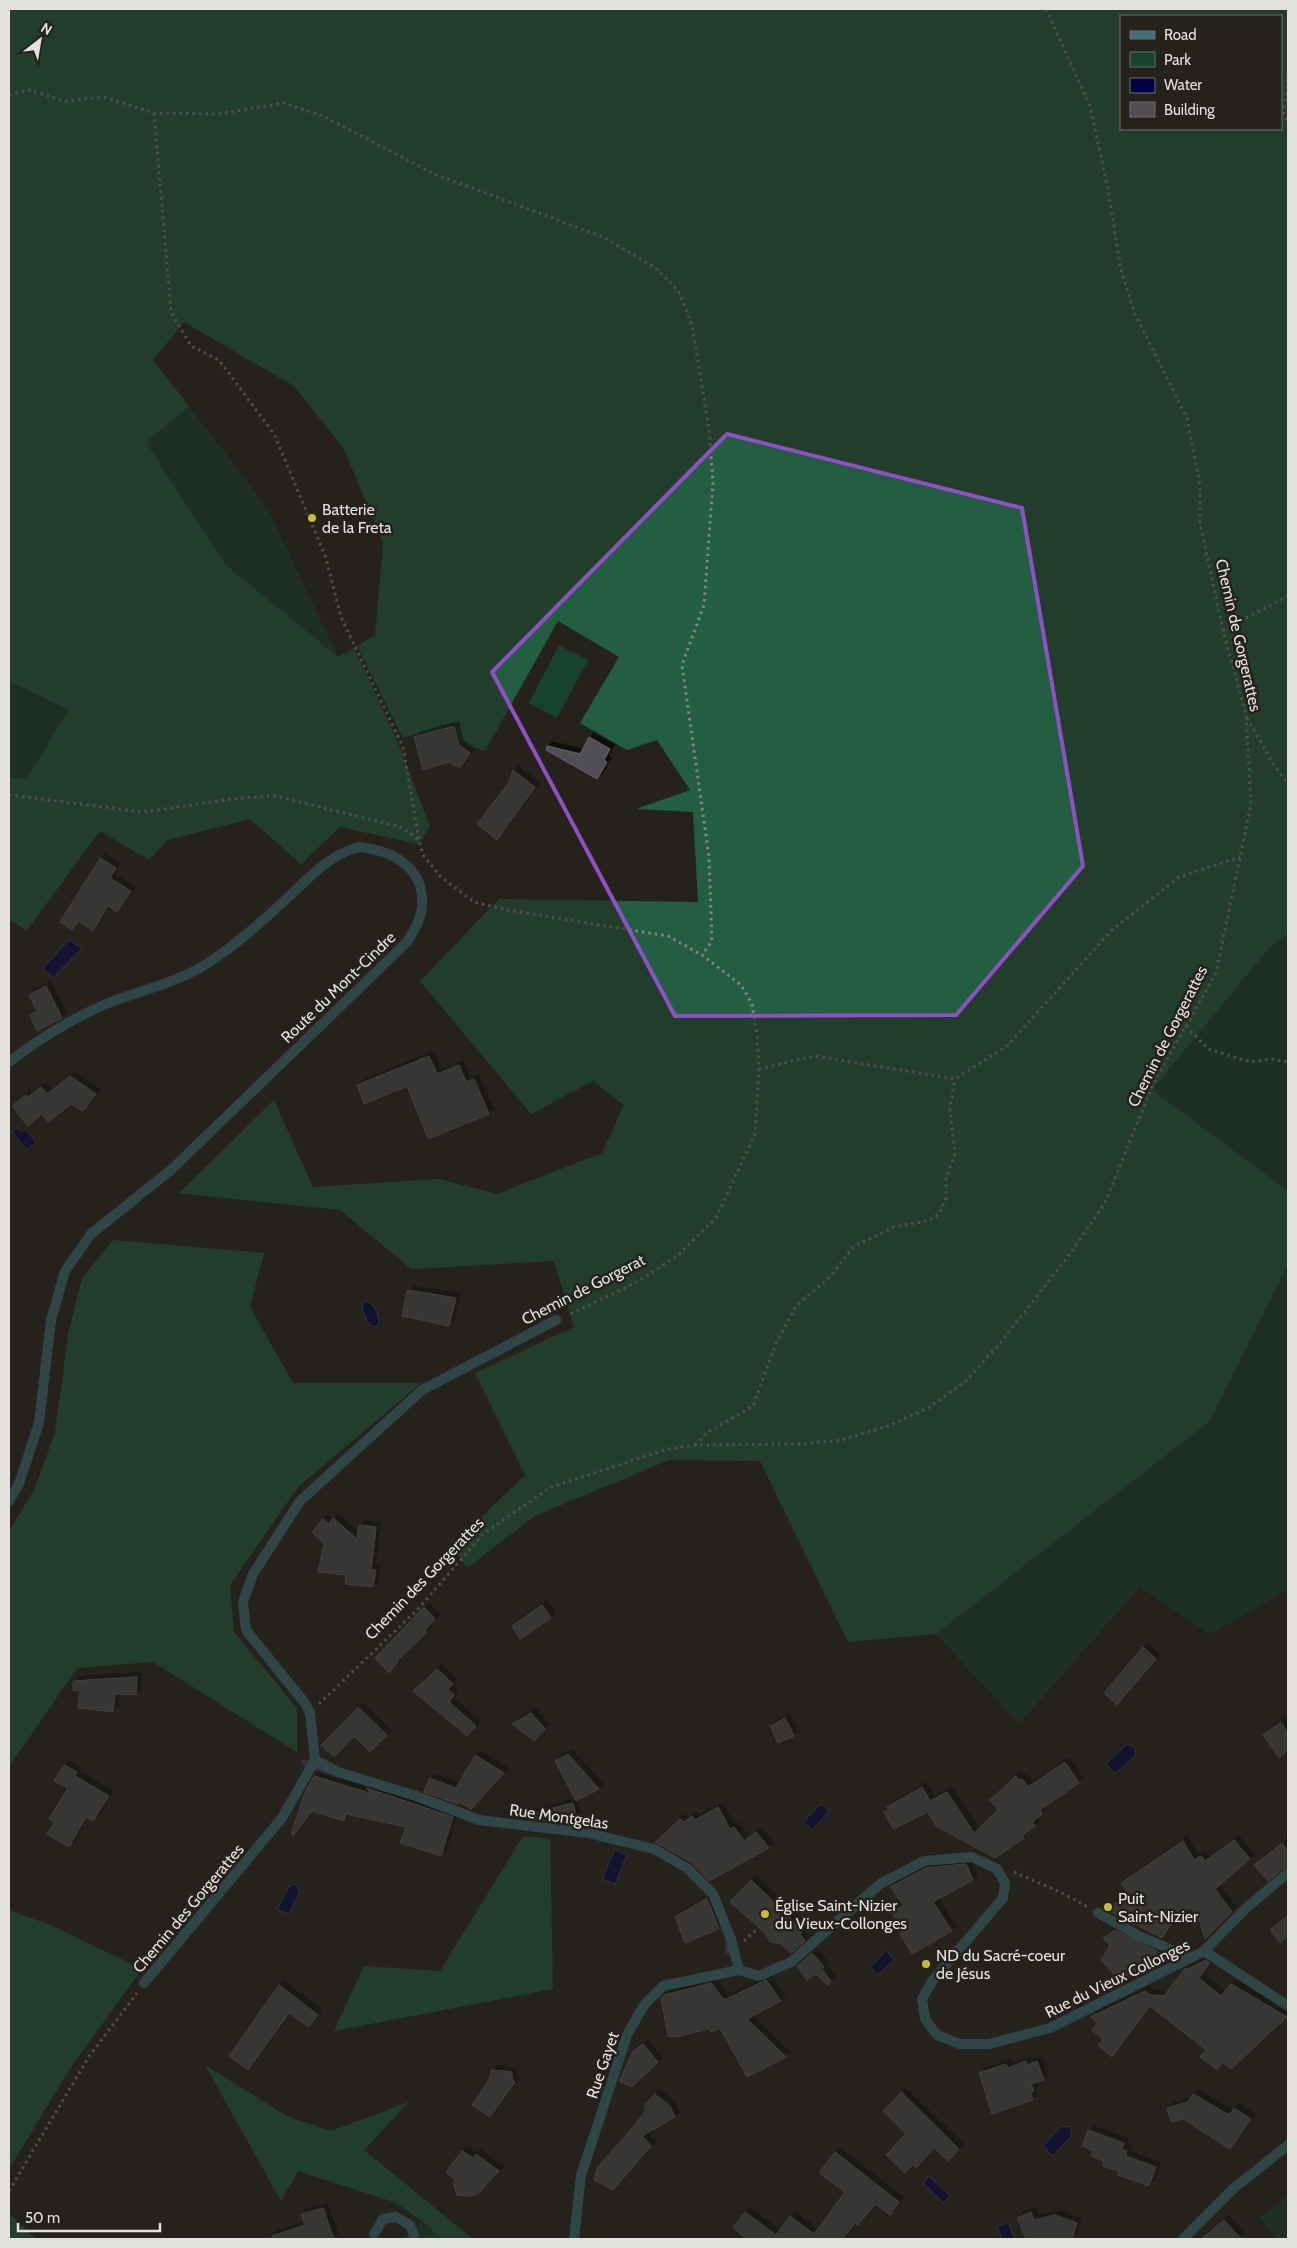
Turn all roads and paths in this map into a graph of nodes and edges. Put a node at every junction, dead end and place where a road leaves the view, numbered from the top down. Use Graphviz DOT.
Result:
graph roads {
  1 [pos="1046,9"];
  2 [pos="1288,73"];
  3 [pos="9,95"];
  4 [pos="154,113"];
  5 [pos="1288,123"];
  6 [pos="1288,596"];
  7 [pos="1223,630"];
  8 [pos="1246,715"];
  9 [pos="1288,782"];
  10 [pos="9,795"];
  11 [pos="419,840"];
  12 [pos="1240,856"];
  13 [pos="702,955"];
  14 [pos="1186,1026"];
  15 [pos="9,1062"];
  16 [pos="1288,1062"];
  17 [pos="759,1069"];
  18 [pos="956,1079"];
  19 [pos="1069,1255"];
  20 [pos="556,1320"];
  21 [pos="694,1445"];
  22 [pos="9,1501"];
  23 [pos="310,1713"];
  24 [pos="315,1760"];
  25 [pos="997,1869"];
  26 [pos="1288,1872"];
  27 [pos="1098,1913"];
  28 [pos="757,1930"];
  29 [pos="750,1937"];
  30 [pos="1204,1951"];
  31 [pos="1191,1958"];
  32 [pos="739,1970"];
  33 [pos="144,1983"];
  34 [pos="1288,2006"];
  35 [pos="1288,2145"];
  36 [pos="9,2191"];
  37 [pos="374,2234"];
  38 [pos="415,2239"];
  39 [pos="574,2239"];
  40 [pos="1183,2239"];
  1 -- 7 [label="path, Chemin de Gorgerattes"];
  2 -- 5 [label="path"];
  3 -- 4 [label="path"];
  4 -- 11 [label="path"];
  4 -- 13 [label="path"];
  6 -- 7 [label="path"];
  7 -- 8 [label="path, Chemin de Gorgerattes"];
  8 -- 9 [label="path"];
  8 -- 12 [label="path, Chemin de Gorgerattes"];
  10 -- 11 [label="path"];
  11 -- 13 [label="path, Chemin de Gorgerat"];
  12 -- 14 [label="path, Chemin de Gorgerattes"];
  12 -- 18 [label="path"];
  13 -- 17 [label="path, Chemin de Gorgerat"];
  14 -- 16 [label="path"];
  14 -- 19 [label="path, Chemin de Gorgerattes"];
  15 -- 22 [label="street, Route du Mont-Cindre"];
  17 -- 18 [label="path"];
  17 -- 20 [label="path, Chemin de Gorgerat"];
  18 -- 21 [label="path"];
  19 -- 21 [label="path, Chemin des Gorgerattes"];
  20 -- 23 [label="street, Chemin de Gorgerat"];
  21 -- 23 [label="path, Chemin des Gorgerattes"];
  23 -- 24 [label="street"];
  24 -- 32 [label="street, Rue Montgelas"];
  24 -- 33 [label="street, Chemin des Gorgerattes"];
  25 -- 27 [label="path"];
  25 -- 31 [label="street, Rue du Vieux Collonges"];
  25 -- 32 [label="street"];
  26 -- 30 [label="street"];
  27 -- 31 [label="street"];
  28 -- 29 [label="path"];
  30 -- 31 [label="street, Rue du Vieux Collonges"];
  30 -- 34 [label="street, Rue du Vieux Collonges"];
  32 -- 39 [label="street, Rue Gayet"];
  33 -- 36 [label="path, Chemin des Gorgerattes"];
  35 -- 40 [label="street"];
  37 -- 38 [label="street"];
}
